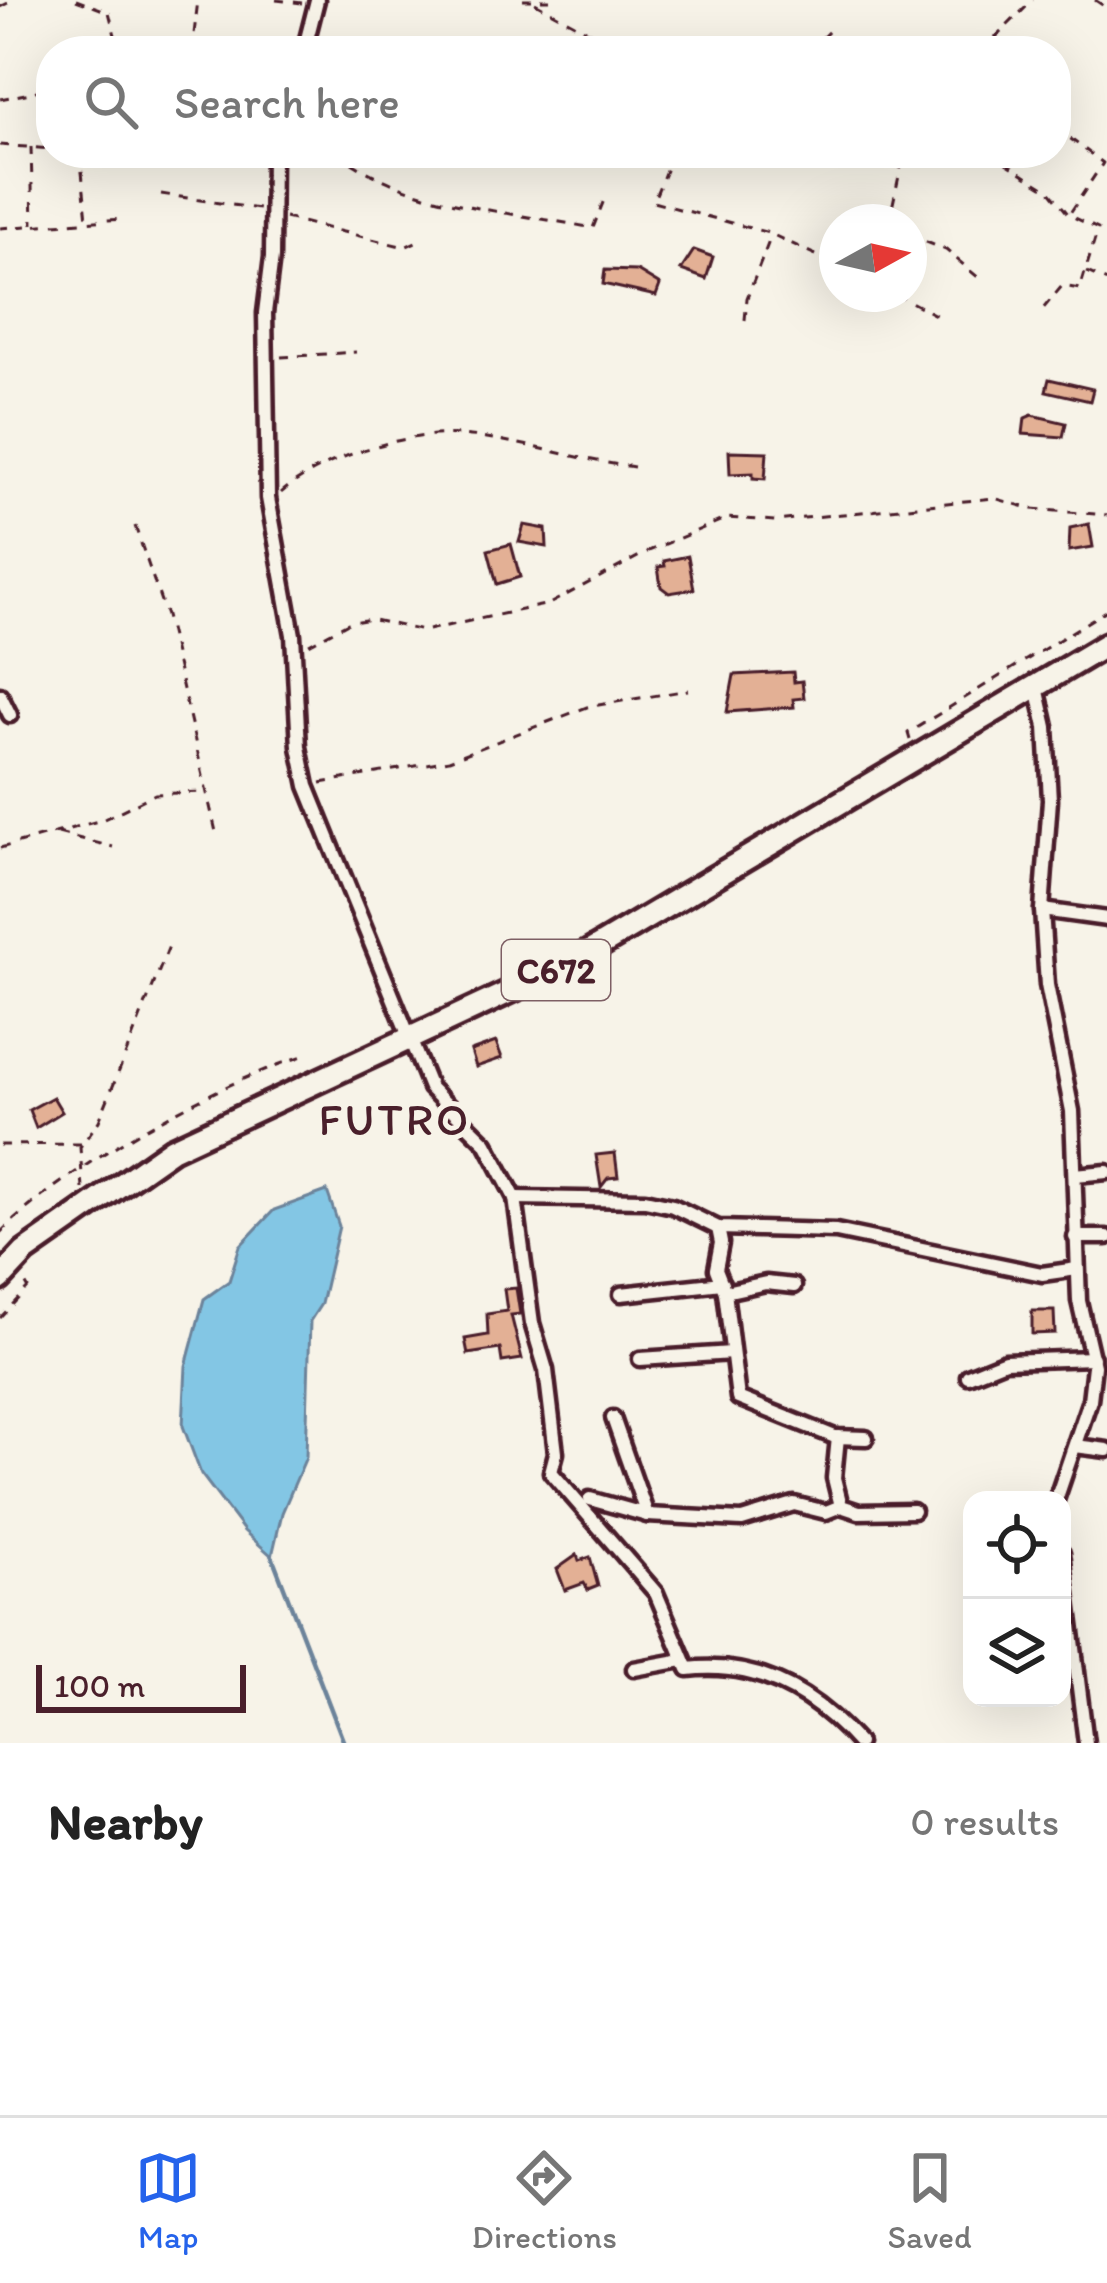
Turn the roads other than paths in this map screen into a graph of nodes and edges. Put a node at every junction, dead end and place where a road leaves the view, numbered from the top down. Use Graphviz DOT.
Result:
graph roads {
  1 [pos="316,2"];
  2 [pos="308,36"];
  3 [pos="273,168"];
  4 [pos="1107,644"];
  5 [pos="1037,687"];
  6 [pos="0,694"];
  7 [pos="10,715"];
  8 [pos="1042,910"];
  9 [pos="1107,920"];
  10 [pos="408,1036"];
  11 [pos="1107,1172"];
  12 [pos="1075,1174"];
  13 [pos="515,1198"];
  14 [pos="718,1228"];
  15 [pos="1075,1237"];
  16 [pos="1107,1237"];
  17 [pos="1077,1269"];
  18 [pos="9,1274"];
  19 [pos="794,1286"];
  20 [pos="723,1288"];
  21 [pos="621,1294"];
  22 [pos="1097,1352"];
  23 [pos="732,1353"];
  24 [pos="640,1360"];
  25 [pos="968,1376"];
  26 [pos="613,1418"];
  27 [pos="838,1437"];
  28 [pos="866,1438"];
  29 [pos="1075,1446"];
  30 [pos="1107,1450"];
  31 [pos="1058,1491"];
  32 [pos="590,1499"];
  33 [pos="841,1506"];
  34 [pos="914,1511"];
  35 [pos="647,1515"];
  36 [pos="1068,1599"];
  37 [pos="683,1660"];
  38 [pos="634,1669"];
  39 [pos="858,1743"];
  40 [pos="1086,1743"];
  1 -- 2 [label="street"];
  3 -- 10 [label="street"];
  4 -- 5 [label="main road, C672"];
  5 -- 8 [label="street"];
  5 -- 10 [label="main road, C672"];
  6 -- 7 [label="street"];
  8 -- 9 [label="street"];
  8 -- 12 [label="street"];
  10 -- 13 [label="street"];
  10 -- 18 [label="main road, C672"];
  11 -- 12 [label="street"];
  12 -- 15 [label="street"];
  13 -- 14 [label="street"];
  13 -- 37 [label="street"];
  14 -- 17 [label="street"];
  14 -- 20 [label="street"];
  15 -- 16 [label="street"];
  15 -- 17 [label="street"];
  17 -- 22 [label="street"];
  19 -- 20 [label="street"];
  20 -- 21 [label="street"];
  20 -- 23 [label="street"];
  22 -- 25 [label="street"];
  22 -- 29 [label="street"];
  23 -- 24 [label="street"];
  23 -- 27 [label="street"];
  26 -- 35 [label="street"];
  27 -- 28 [label="street"];
  27 -- 33 [label="street"];
  29 -- 30 [label="street"];
  29 -- 31 [label="street"];
  32 -- 35 [label="street"];
  33 -- 34 [label="street"];
  33 -- 35 [label="street"];
  36 -- 40 [label="street"];
  37 -- 38 [label="street"];
  37 -- 39 [label="street"];
}
